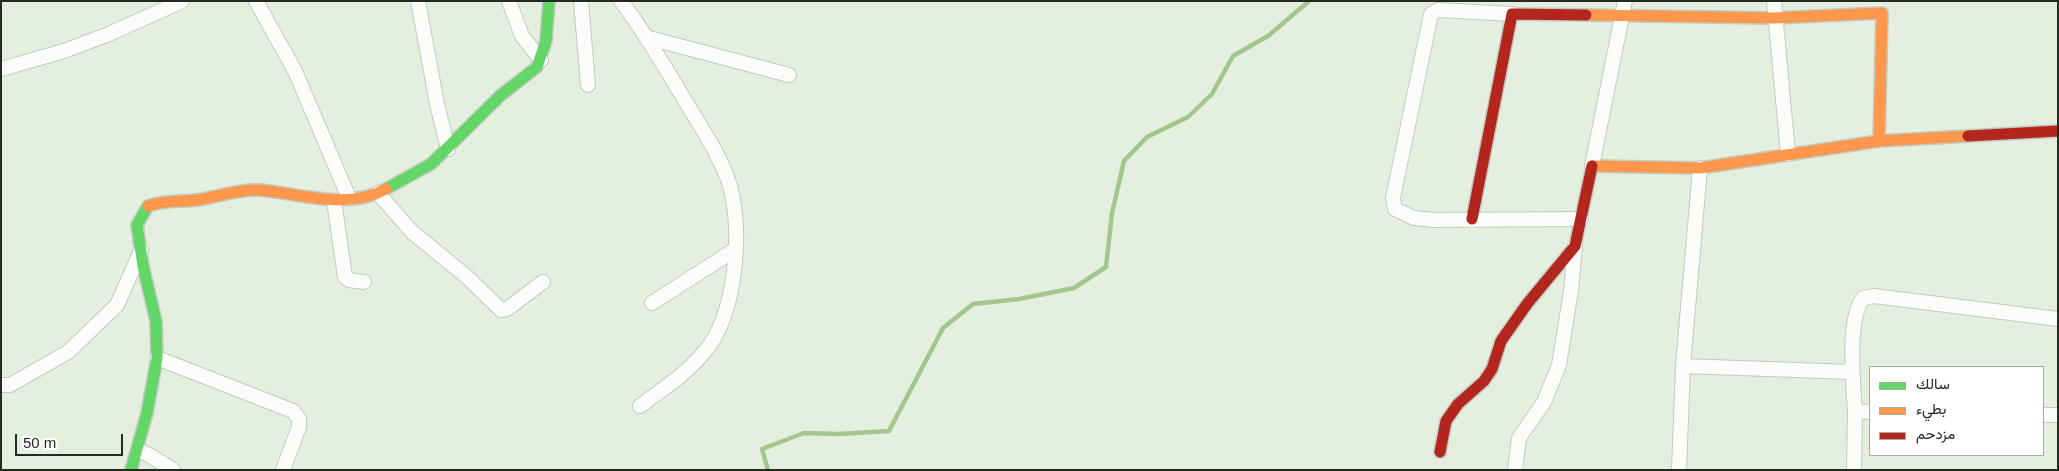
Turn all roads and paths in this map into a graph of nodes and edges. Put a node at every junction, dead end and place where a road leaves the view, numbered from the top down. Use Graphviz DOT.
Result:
graph roads {
  1 [pos="182,1"];
  2 [pos="256,1"];
  3 [pos="418,1"];
  4 [pos="509,1"];
  5 [pos="549,1"];
  6 [pos="581,1"];
  7 [pos="621,1"];
  8 [pos="1625,1"];
  9 [pos="1774,1"];
  10 [pos="1435,6"];
  11 [pos="1882,7"];
  12 [pos="1512,14"];
  13 [pos="1622,16"];
  14 [pos="1774,18"];
  15 [pos="649,38"];
  16 [pos="541,60"];
  17 [pos="1,69"];
  18 [pos="789,75"];
  19 [pos="588,85"];
  20 [pos="2058,131"];
  21 [pos="1878,141"];
  22 [pos="448,149"];
  23 [pos="1788,154"];
  24 [pos="1592,166"];
  25 [pos="1700,168"];
  26 [pos="378,193"];
  27 [pos="349,198"];
  28 [pos="334,201"];
  29 [pos="1472,219"];
  30 [pos="1580,219"];
  31 [pos="1575,246"];
  32 [pos="736,249"];
  33 [pos="141,251"];
  34 [pos="364,282"];
  35 [pos="543,282"];
  36 [pos="652,303"];
  37 [pos="2058,320"];
  38 [pos="157,358"];
  39 [pos="1683,366"];
  40 [pos="1852,372"];
  41 [pos="1,385"];
  42 [pos="640,406"];
  43 [pos="1854,411"];
  44 [pos="1869,412"];
  45 [pos="2044,415"];
  46 [pos="2058,415"];
  47 [pos="138,450"];
  48 [pos="1440,452"];
  49 [pos="131,470"];
  50 [pos="173,470"];
  51 [pos="283,470"];
  52 [pos="1515,470"];
  53 [pos="1679,470"];
  54 [pos="1854,470"];
  1 -- 17 [label="street"];
  2 -- 27 [label="street"];
  3 -- 22 [label="street"];
  4 -- 16 [label="street"];
  5 -- 16 [label="street"];
  6 -- 19 [label="street"];
  7 -- 15 [label="street"];
  8 -- 13 [label="street"];
  9 -- 14 [label="street"];
  10 -- 12 [label="street"];
  10 -- 29 [label="street"];
  11 -- 14 [label="street"];
  11 -- 21 [label="street"];
  12 -- 13 [label="street"];
  12 -- 29 [label="street"];
  13 -- 14 [label="street"];
  13 -- 24 [label="street"];
  14 -- 23 [label="street"];
  15 -- 18 [label="street"];
  15 -- 32 [label="street"];
  16 -- 22 [label="street"];
  20 -- 21 [label="street"];
  21 -- 23 [label="street"];
  22 -- 26 [label="street"];
  23 -- 25 [label="street"];
  24 -- 25 [label="street"];
  24 -- 30 [label="street"];
  25 -- 39 [label="street"];
  26 -- 27 [label="street"];
  26 -- 35 [label="street"];
  27 -- 28 [label="street"];
  28 -- 33 [label="street"];
  28 -- 34 [label="street"];
  29 -- 30 [label="street"];
  30 -- 31 [label="street"];
  31 -- 48 [label="street"];
  31 -- 52 [label="street"];
  32 -- 36 [label="street"];
  32 -- 42 [label="street"];
  33 -- 38 [label="street"];
  33 -- 41 [label="street"];
  37 -- 40 [label="street"];
  38 -- 47 [label="street"];
  38 -- 51 [label="street"];
  39 -- 40 [label="street"];
  39 -- 53 [label="street"];
  40 -- 43 [label="street"];
  43 -- 44 [label="street"];
  43 -- 54 [label="street"];
  45 -- 46 [label="street"];
  47 -- 49 [label="street"];
  47 -- 50 [label="street"];
}
